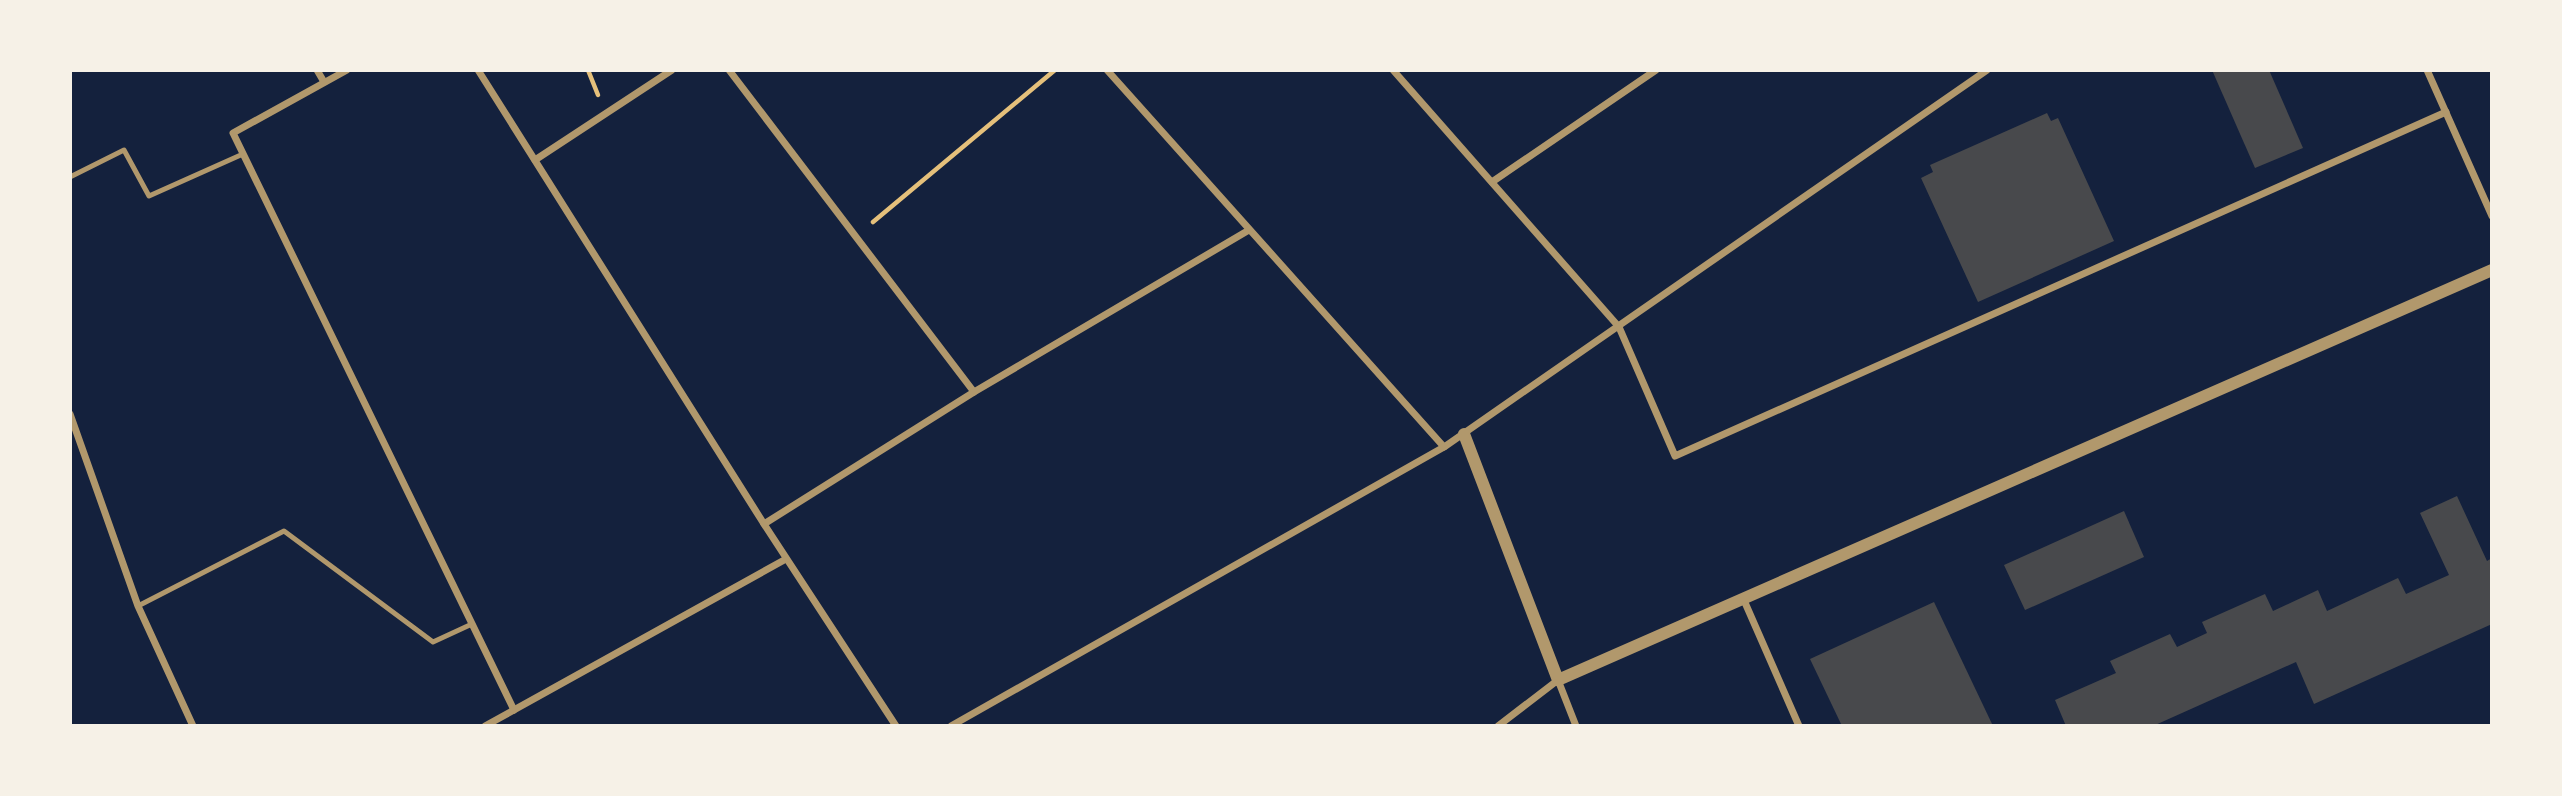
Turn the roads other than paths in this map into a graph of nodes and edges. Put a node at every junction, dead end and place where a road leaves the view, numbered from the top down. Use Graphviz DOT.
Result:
graph roads {
  1 [pos="317,70"];
  2 [pos="347,70"];
  3 [pos="478,70"];
  4 [pos="672,70"];
  5 [pos="729,70"];
  6 [pos="1107,70"];
  7 [pos="1393,70"];
  8 [pos="1656,70"];
  9 [pos="1987,70"];
  10 [pos="2427,70"];
  11 [pos="324,82"];
  12 [pos="2446,112"];
  13 [pos="243,154"];
  14 [pos="535,160"];
  15 [pos="70,177"];
  16 [pos="1492,181"];
  17 [pos="2492,216"];
  18 [pos="1249,230"];
  19 [pos="2492,270"];
  20 [pos="1619,327"];
  21 [pos="974,392"];
  22 [pos="70,414"];
  23 [pos="72,428"];
  24 [pos="1464,434"];
  25 [pos="1444,447"];
  26 [pos="764,524"];
  27 [pos="786,559"];
  28 [pos="1742,598"];
  29 [pos="138,606"];
  30 [pos="472,624"];
  31 [pos="1558,680"];
  32 [pos="514,710"];
  33 [pos="193,726"];
  34 [pos="485,726"];
  35 [pos="896,726"];
  36 [pos="951,726"];
  37 [pos="1498,726"];
  38 [pos="1576,726"];
  39 [pos="1799,726"];
  1 -- 11 [label="street"];
  2 -- 11 [label="street"];
  3 -- 14 [label="street"];
  4 -- 14 [label="street"];
  5 -- 21 [label="street"];
  6 -- 18 [label="street"];
  7 -- 16 [label="street"];
  8 -- 16 [label="street"];
  9 -- 20 [label="street"];
  10 -- 12 [label="street"];
  11 -- 13 [label="street"];
  12 -- 17 [label="street"];
  12 -- 20 [label="street"];
  13 -- 15 [label="lane"];
  13 -- 30 [label="street"];
  14 -- 26 [label="street"];
  16 -- 20 [label="street"];
  18 -- 21 [label="street"];
  18 -- 25 [label="street"];
  19 -- 28 [label="street"];
  20 -- 24 [label="street"];
  21 -- 26 [label="street"];
  22 -- 23 [label="street"];
  23 -- 29 [label="street"];
  24 -- 25 [label="street"];
  24 -- 31 [label="street"];
  25 -- 36 [label="street"];
  26 -- 27 [label="street"];
  27 -- 32 [label="street"];
  27 -- 35 [label="street"];
  28 -- 31 [label="street"];
  28 -- 39 [label="street"];
  29 -- 30 [label="lane"];
  29 -- 33 [label="street"];
  30 -- 32 [label="street"];
  31 -- 37 [label="street"];
  31 -- 38 [label="street"];
  32 -- 34 [label="street"];
}
